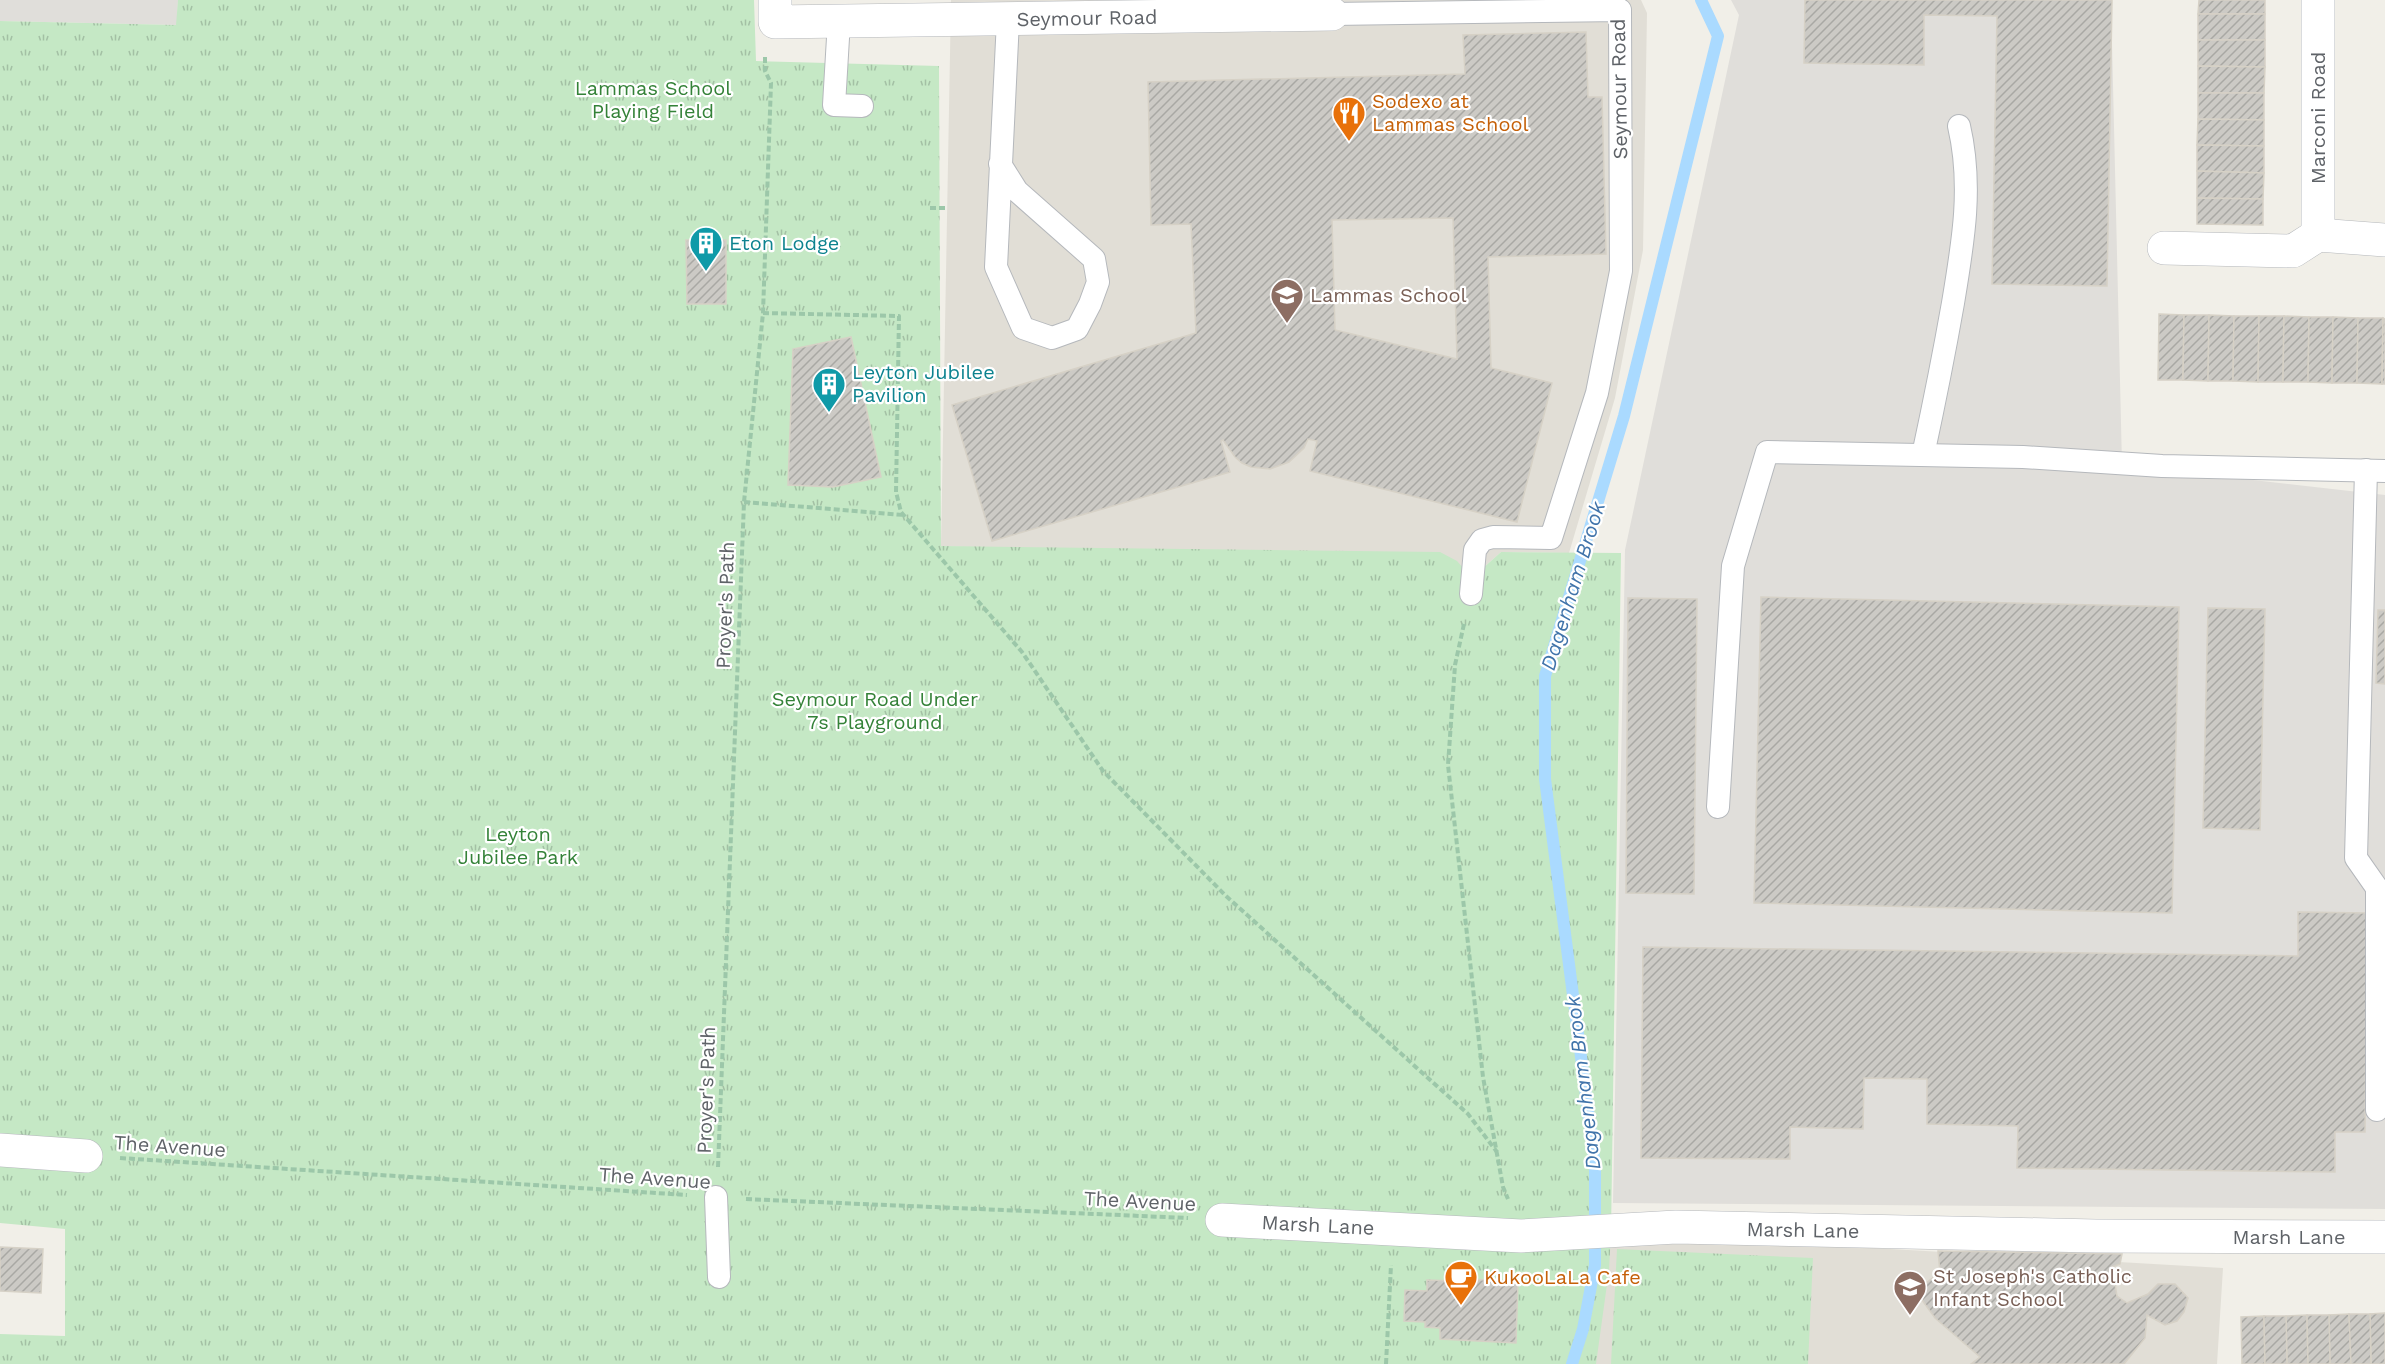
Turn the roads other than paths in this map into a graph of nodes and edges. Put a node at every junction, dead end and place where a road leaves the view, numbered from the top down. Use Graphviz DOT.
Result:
graph roads {
  1 [pos="2318,0"];
  2 [pos="775,11"];
  3 [pos="1332,14"];
  4 [pos="1008,20"];
  5 [pos="839,21"];
  6 [pos="862,106"];
  7 [pos="1959,126"];
  8 [pos="1000,164"];
  9 [pos="2319,235"];
  10 [pos="2385,240"];
  11 [pos="2164,248"];
  12 [pos="1923,455"];
  13 [pos="2375,470"];
  14 [pos="1471,594"];
  15 [pos="1718,807"];
  16 [pos="2377,1110"];
  17 [pos="0,1150"];
  18 [pos="86,1156"];
  19 [pos="716,1197"];
  20 [pos="1222,1220"];
  21 [pos="2385,1237"];
  22 [pos="718,1277"];
  1 -- 9 [label="street, Marconi Road"];
  2 -- 5 [label="street, Seymour Road"];
  3 -- 4 [label="street, Seymour Road"];
  3 -- 14 [label="lane, Seymour Road"];
  4 -- 5 [label="street, Seymour Road"];
  4 -- 8 [label="lane"];
  5 -- 6 [label="lane"];
  7 -- 12 [label="lane"];
  8 -- 8 [label="lane"];
  9 -- 10 [label="street"];
  9 -- 11 [label="street"];
  12 -- 13 [label="lane"];
  12 -- 15 [label="lane"];
  13 -- 16 [label="lane"];
  17 -- 18 [label="street"];
  19 -- 22 [label="lane"];
  20 -- 21 [label="street, Marsh Lane"];
}
